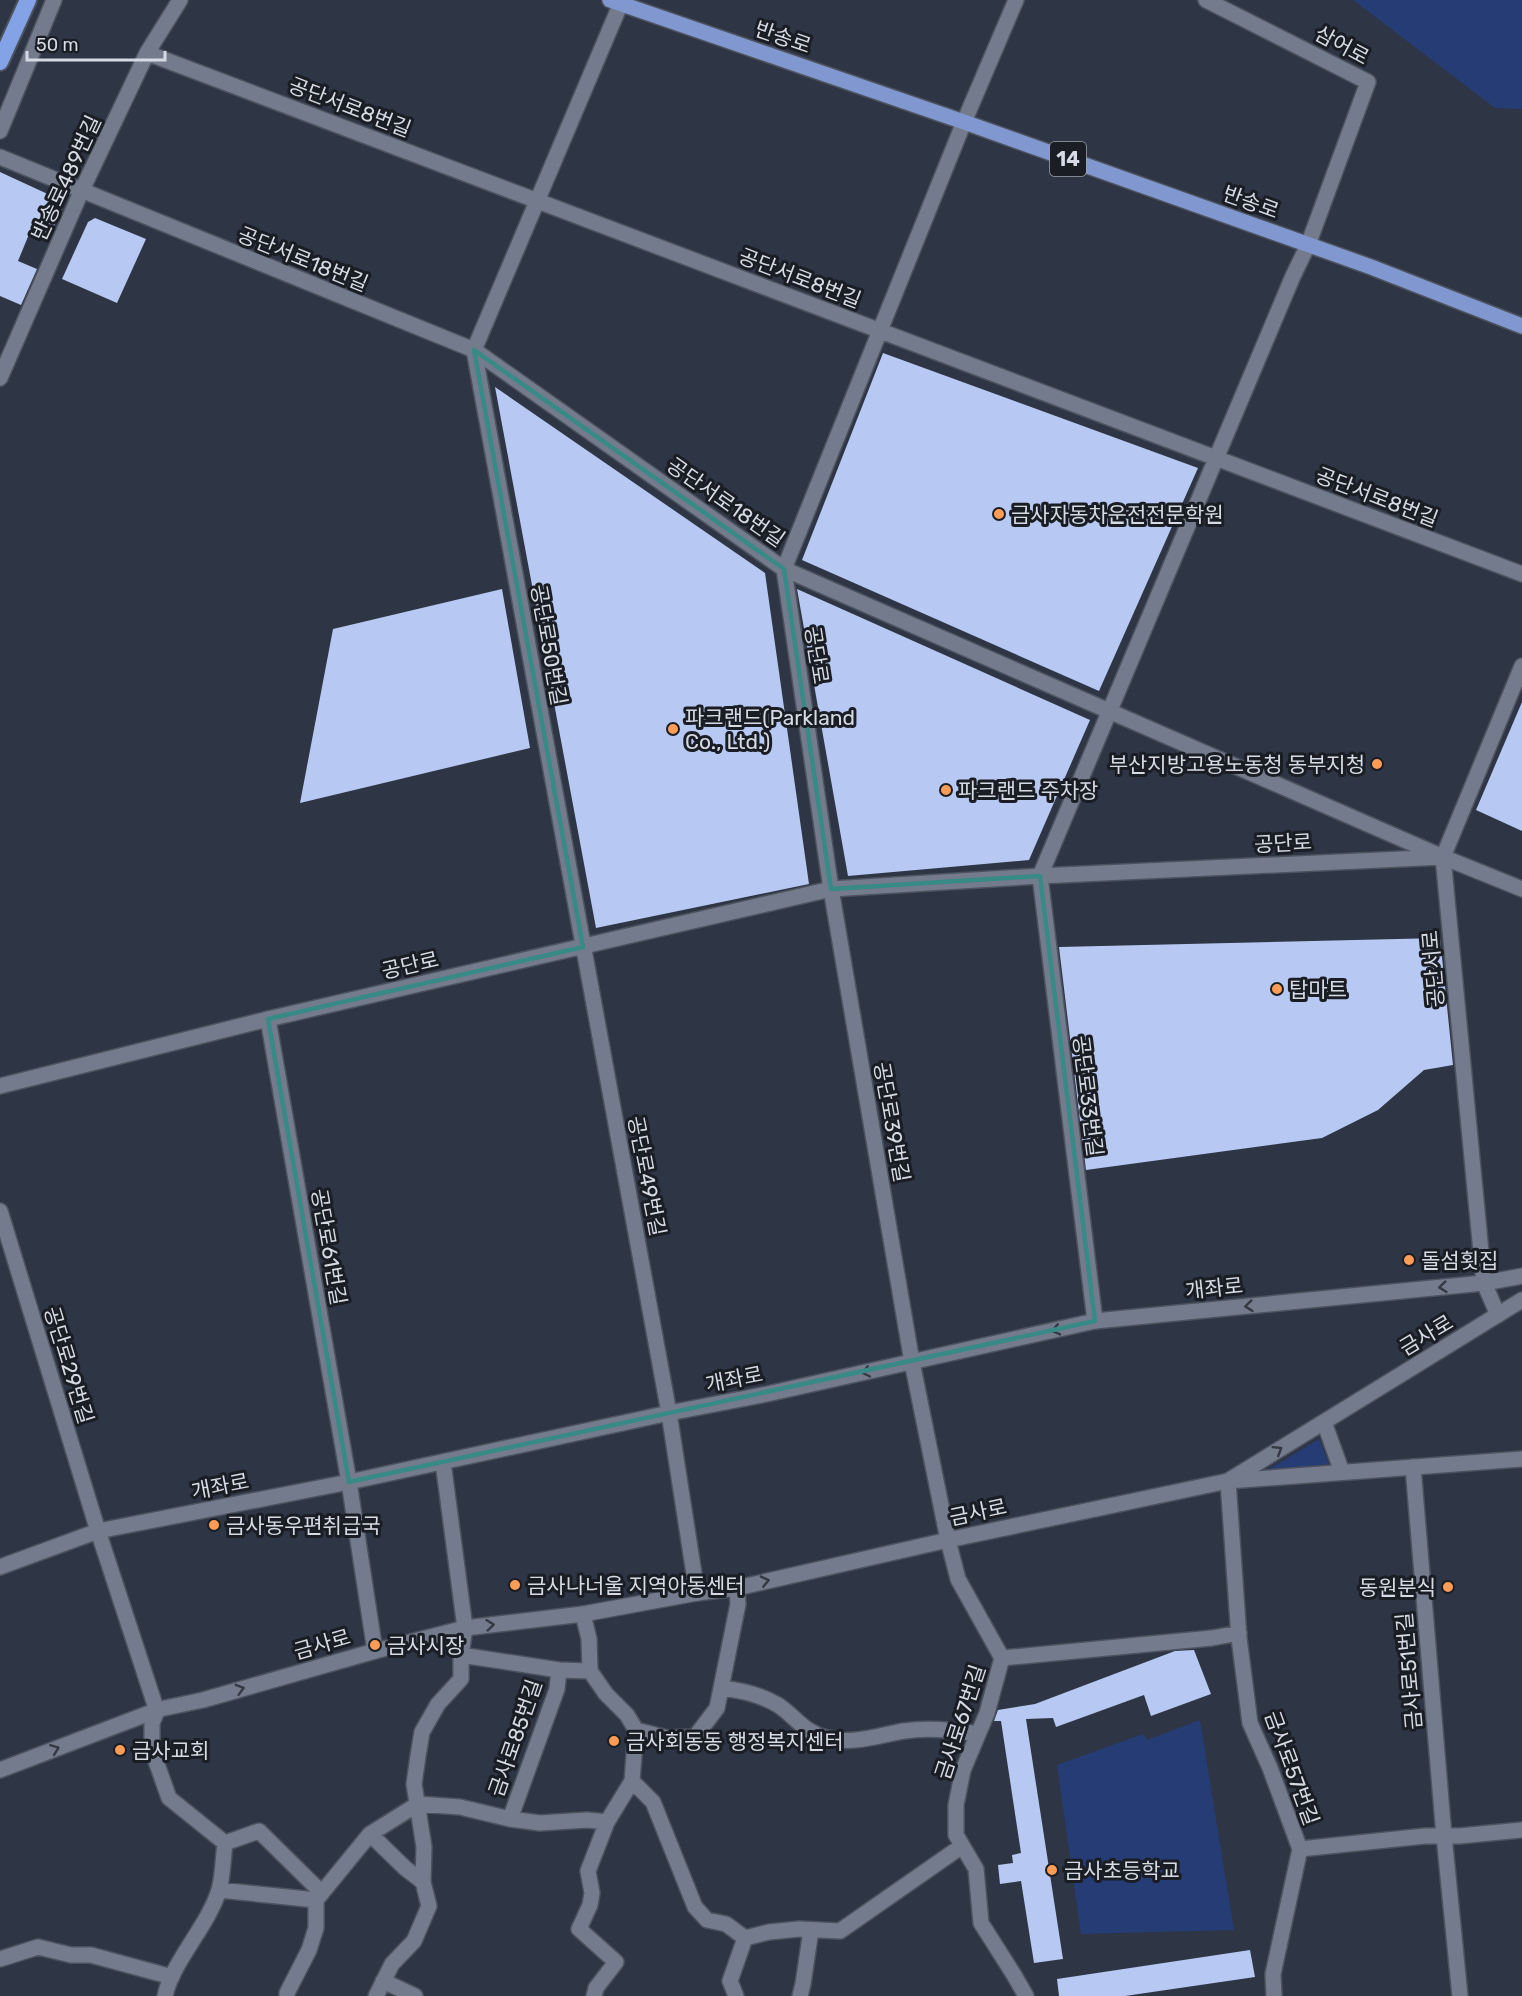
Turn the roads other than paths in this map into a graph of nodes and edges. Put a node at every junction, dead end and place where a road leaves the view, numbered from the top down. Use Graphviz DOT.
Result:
graph roads {
  1 [pos="28,0"];
  2 [pos="54,0"];
  3 [pos="180,0"];
  4 [pos="1016,0"];
  5 [pos="1206,0"];
  6 [pos="618,1"];
  7 [pos="147,53"];
  8 [pos="0,62"];
  9 [pos="964,122"];
  10 [pos="0,131"];
  11 [pos="0,158"];
  12 [pos="81,192"];
  13 [pos="538,201"];
  14 [pos="1308,245"];
  15 [pos="1522,326"];
  16 [pos="880,331"];
  17 [pos="474,350"];
  18 [pos="0,378"];
  19 [pos="1217,459"];
  20 [pos="784,569"];
  21 [pos="1522,574"];
  22 [pos="1522,666"];
  23 [pos="1109,712"];
  24 [pos="1443,856"];
  25 [pos="1040,876"];
  26 [pos="831,889"];
  27 [pos="1522,889"];
  28 [pos="583,947"];
  29 [pos="268,1019"];
  30 [pos="0,1086"];
  31 [pos="0,1211"];
  32 [pos="1522,1276"];
  33 [pos="1484,1283"];
  34 [pos="1522,1300"];
  35 [pos="1498,1315"];
  36 [pos="1095,1321"];
  37 [pos="912,1362"];
  38 [pos="669,1413"];
  39 [pos="1324,1422"];
  40 [pos="1522,1458"];
  41 [pos="443,1461"];
  42 [pos="1413,1467"];
  43 [pos="1342,1472"];
  44 [pos="1228,1481"];
  45 [pos="349,1482"];
  46 [pos="98,1531"];
  47 [pos="948,1540"];
  48 [pos="0,1568"];
  49 [pos="737,1588"];
  50 [pos="698,1593"];
  51 [pos="583,1614"];
  52 [pos="465,1628"];
  53 [pos="1239,1633"];
  54 [pos="375,1651"];
  55 [pos="461,1655"];
  56 [pos="1002,1658"];
  57 [pos="559,1670"];
  58 [pos="590,1671"];
  59 [pos="721,1688"];
  60 [pos="157,1711"];
  61 [pos="636,1730"];
  62 [pos="978,1734"];
  63 [pos="0,1770"];
  64 [pos="633,1781"];
  65 [pos="418,1804"];
  66 [pos="510,1819"];
  67 [pos="607,1822"];
  68 [pos="1522,1830"];
  69 [pos="370,1834"];
  70 [pos="1444,1836"];
  71 [pos="225,1843"];
  72 [pos="962,1846"];
  73 [pos="1300,1849"];
  74 [pos="423,1882"];
  75 [pos="219,1890"];
  76 [pos="319,1897"];
  77 [pos="811,1930"];
  78 [pos="745,1938"];
  79 [pos="0,1959"];
  80 [pos="172,1977"];
  81 [pos="382,1981"];
  82 [pos="165,1996"];
  83 [pos="287,1996"];
  84 [pos="376,1996"];
  85 [pos="415,1996"];
  86 [pos="594,1996"];
  87 [pos="736,1996"];
  88 [pos="800,1996"];
  89 [pos="1026,1996"];
  90 [pos="1274,1996"];
  91 [pos="1460,1996"];
  1 -- 8 [label="highway"];
  2 -- 10 [label="street"];
  3 -- 7 [label="street, 반송로489번길"];
  4 -- 9 [label="street"];
  5 -- 14 [label="street, 삼어로"];
  6 -- 9 [label="main road, 반송로 / 14"];
  6 -- 13 [label="street"];
  7 -- 12 [label="street, 반송로489번길"];
  7 -- 13 [label="street, 공단서로8번길"];
  9 -- 14 [label="main road, 반송로 / 14"];
  9 -- 16 [label="street, 공단서로8번길"];
  11 -- 12 [label="street, 공단서로18번길"];
  12 -- 17 [label="street, 공단서로18번길"];
  12 -- 18 [label="street, 반송로489번길"];
  13 -- 16 [label="street, 공단서로8번길"];
  13 -- 17 [label="street"];
  14 -- 15 [label="main road, 반송로 / 14"];
  14 -- 19 [label="street"];
  16 -- 19 [label="street, 공단서로8번길"];
  16 -- 20 [label="street, 공단서로8번길"];
  17 -- 20 [label="street, 공단서로18번길"];
  17 -- 28 [label="street, 공단로50번길"];
  19 -- 21 [label="street, 공단서로8번길"];
  19 -- 23 [label="street"];
  20 -- 23 [label="street, 공단서로18번길"];
  20 -- 26 [label="street, 공단로"];
  22 -- 24 [label="street, 공단서로"];
  23 -- 24 [label="street, 공단서로18번길"];
  23 -- 25 [label="street"];
  24 -- 25 [label="street, 공단로"];
  24 -- 27 [label="street, 공단로"];
  24 -- 33 [label="street, 공단서로"];
  25 -- 26 [label="street, 공단로"];
  25 -- 36 [label="street, 공단로33번길"];
  26 -- 28 [label="street, 공단로"];
  26 -- 37 [label="street, 공단로39번길"];
  28 -- 29 [label="street, 공단로"];
  28 -- 38 [label="street, 공단로49번길"];
  29 -- 30 [label="street, 공단로"];
  29 -- 45 [label="street, 공단로61번길"];
  31 -- 46 [label="street, 공단로29번길"];
  32 -- 33 [label="street, 개좌로"];
  33 -- 35 [label="street, 공단서로"];
  33 -- 36 [label="street, 개좌로, one-way"];
  34 -- 35 [label="street, 금사로"];
  35 -- 39 [label="street, 금사로"];
  36 -- 37 [label="street, 개좌로, one-way"];
  37 -- 38 [label="street, 개좌로, one-way"];
  37 -- 47 [label="street"];
  38 -- 41 [label="street, 개좌로"];
  38 -- 50 [label="street"];
  39 -- 43 [label="street"];
  44 -- 39 [label="street, 금사로, one-way"];
  40 -- 42 [label="street, 금사로"];
  41 -- 45 [label="street, 개좌로"];
  41 -- 52 [label="street"];
  42 -- 43 [label="street, 금사로"];
  42 -- 70 [label="street, 금사로51번길"];
  43 -- 44 [label="street, 금사로"];
  44 -- 47 [label="street, 금사로"];
  44 -- 53 [label="street, 금사로57번길"];
  45 -- 46 [label="street, 개좌로"];
  45 -- 54 [label="street"];
  46 -- 48 [label="street, 개좌로"];
  46 -- 60 [label="street"];
  49 -- 47 [label="street, 금사로, one-way"];
  47 -- 56 [label="street, 금사로67번길"];
  49 -- 50 [label="street, 금사로"];
  49 -- 59 [label="street"];
  50 -- 51 [label="street, 금사로"];
  52 -- 51 [label="street, 금사로, one-way"];
  51 -- 58 [label="street"];
  52 -- 54 [label="street, 금사로"];
  52 -- 55 [label="street"];
  53 -- 56 [label="street, 금사로67번길"];
  53 -- 73 [label="street, 금사로57번길"];
  60 -- 54 [label="street, 금사로, one-way"];
  55 -- 57 [label="street"];
  55 -- 65 [label="street"];
  56 -- 62 [label="street, 금사로67번길"];
  57 -- 58 [label="street"];
  57 -- 66 [label="street, 금사로85번길"];
  58 -- 61 [label="street"];
  59 -- 61 [label="street"];
  59 -- 62 [label="street"];
  63 -- 60 [label="street, 금사로, one-way"];
  60 -- 71 [label="street"];
  61 -- 64 [label="street"];
  62 -- 72 [label="street, 금사로67번길"];
  64 -- 67 [label="street"];
  64 -- 78 [label="street"];
  65 -- 66 [label="street, 금사로85번길"];
  65 -- 69 [label="street"];
  65 -- 74 [label="street"];
  66 -- 67 [label="street, 금사로85번길"];
  67 -- 86 [label="street"];
  68 -- 70 [label="street"];
  69 -- 74 [label="street"];
  69 -- 76 [label="street"];
  70 -- 73 [label="street"];
  70 -- 91 [label="street, 금사로51번길"];
  71 -- 75 [label="street"];
  71 -- 76 [label="street"];
  72 -- 77 [label="street"];
  72 -- 89 [label="street, 금사로67번길"];
  73 -- 90 [label="street, 금사로57번길"];
  74 -- 81 [label="street"];
  75 -- 76 [label="street"];
  75 -- 80 [label="street"];
  76 -- 83 [label="street"];
  77 -- 78 [label="street"];
  77 -- 88 [label="street"];
  78 -- 87 [label="street"];
  79 -- 80 [label="street"];
  80 -- 82 [label="street"];
  81 -- 84 [label="street"];
  81 -- 85 [label="street"];
}
